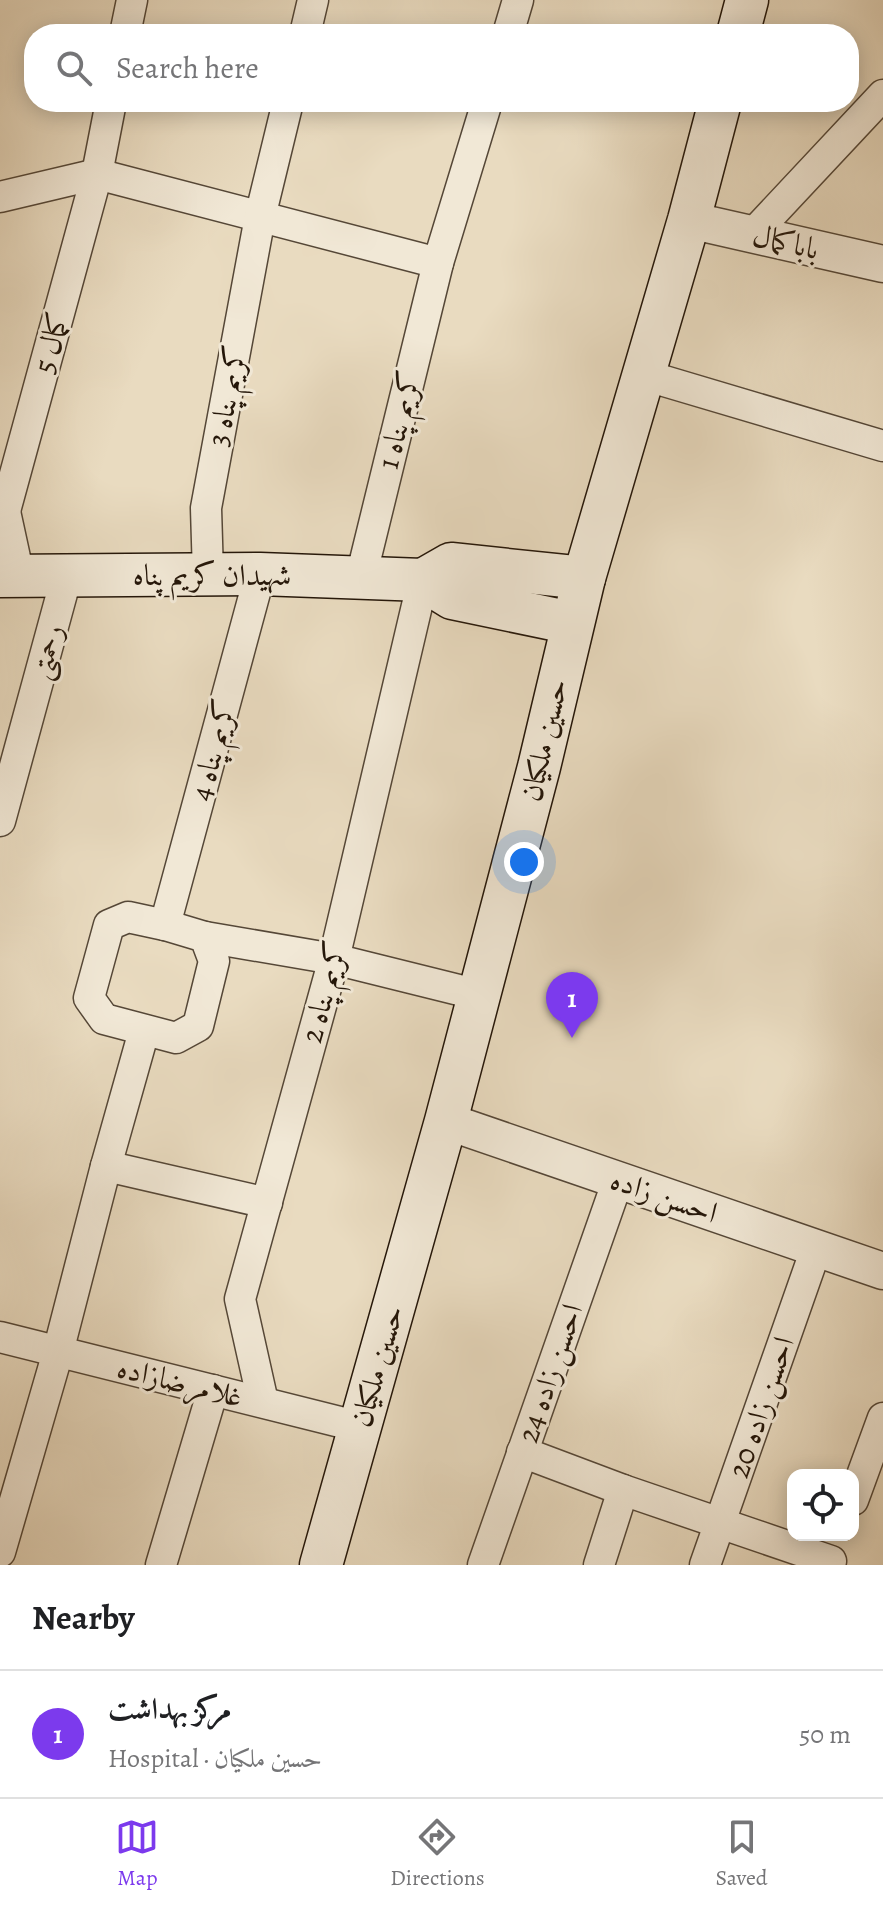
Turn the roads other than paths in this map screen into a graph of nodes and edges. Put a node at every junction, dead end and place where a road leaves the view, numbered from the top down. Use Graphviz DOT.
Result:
graph roads {
  1 [pos="132,0"];
  2 [pos="313,0"];
  3 [pos="518,0"];
  4 [pos="747,0"];
  5 [pos="127,24"];
  6 [pos="307,24"];
  7 [pos="511,24"];
  8 [pos="741,24"];
  9 [pos="883,95"];
  10 [pos="109,112"];
  11 [pos="286,112"];
  12 [pos="484,112"];
  13 [pos="717,112"];
  14 [pos="97,174"];
  15 [pos="0,197"];
  16 [pos="260,217"];
  17 [pos="689,220"];
  18 [pos="752,235"];
  19 [pos="438,263"];
  20 [pos="883,264"];
  21 [pos="644,375"];
  22 [pos="883,446"];
  23 [pos="3,499"];
  24 [pos="260,574"];
  25 [pos="67,575"];
  26 [pos="208,575"];
  27 [pos="10,576"];
  28 [pos="361,577"];
  29 [pos="584,578"];
  30 [pos="423,580"];
  31 [pos="572,623"];
  32 [pos="0,821"];
  33 [pos="165,925"];
  34 [pos="205,937"];
  35 [pos="334,959"];
  36 [pos="479,995"];
  37 [pos="144,1031"];
  38 [pos="446,1121"];
  39 [pos="106,1166"];
  40 [pos="618,1180"];
  41 [pos="267,1203"];
  42 [pos="816,1249"];
  43 [pos="883,1271"];
  44 [pos="0,1337"];
  45 [pos="58,1352"];
  46 [pos="213,1390"];
  47 [pos="263,1402"];
  48 [pos="883,1418"];
  49 [pos="360,1427"];
  50 [pos="522,1452"];
  51 [pos="859,1484"];
  52 [pos="623,1490"];
  53 [pos="720,1522"];
  54 [pos="0,1552"];
  55 [pos="833,1554"];
  56 [pos="161,1565"];
  57 [pos="321,1565"];
  58 [pos="483,1565"];
  59 [pos="599,1565"];
  60 [pos="705,1565"];
  1 -- 5 [label="street"];
  2 -- 6 [label="street"];
  3 -- 7 [label="street"];
  4 -- 8 [label="main road"];
  9 -- 18 [label="street"];
  10 -- 14 [label="street, کمال 5"];
  11 -- 16 [label="street, کریم پناه 3"];
  12 -- 19 [label="street, کریم پناه 1"];
  13 -- 17 [label="main road, حسین ملکیان"];
  14 -- 15 [label="street"];
  14 -- 16 [label="street"];
  14 -- 23 [label="street, کمال 5"];
  16 -- 19 [label="street"];
  16 -- 26 [label="street, کریم پناه 3"];
  17 -- 18 [label="street, باباکمال"];
  17 -- 21 [label="main road, حسین ملکیان"];
  18 -- 20 [label="street, باباکمال"];
  19 -- 28 [label="street, کریم پناه 1"];
  21 -- 22 [label="street"];
  21 -- 29 [label="main road, حسین ملکیان"];
  23 -- 27 [label="street"];
  24 -- 26 [label="main road, شهیدان کریم پناه"];
  24 -- 28 [label="main road, شهیدان کریم پناه"];
  24 -- 33 [label="street, کریم پناه 4"];
  25 -- 26 [label="main road, شهیدان کریم پناه"];
  25 -- 27 [label="main road, شهیدان کریم پناه"];
  25 -- 32 [label="street, رحمتی"];
  28 -- 30 [label="main road, شهیدان کریم پناه"];
  29 -- 30 [label="main road"];
  29 -- 31 [label="main road, حسین ملکیان"];
  30 -- 31 [label="main road"];
  30 -- 35 [label="street, کریم پناه 2"];
  31 -- 36 [label="main road, حسین ملکیان"];
  33 -- 34 [label="street"];
  33 -- 37 [label="street"];
  34 -- 35 [label="street"];
  34 -- 37 [label="street"];
  35 -- 36 [label="street"];
  35 -- 41 [label="street, کریم پناه 2"];
  36 -- 38 [label="main road, حسین ملکیان"];
  37 -- 39 [label="street"];
  38 -- 40 [label="street, احسن زاده"];
  38 -- 49 [label="main road, حسین ملکیان"];
  39 -- 41 [label="street"];
  39 -- 45 [label="street"];
  40 -- 42 [label="street, احسن زاده"];
  40 -- 50 [label="street, احسن زاده 24"];
  41 -- 47 [label="street, کریم پناه 2"];
  42 -- 43 [label="street, احسن زاده"];
  42 -- 53 [label="street, احسن زاده 20"];
  44 -- 45 [label="street, غلامرضازاده"];
  45 -- 46 [label="street, غلامرضازاده"];
  45 -- 54 [label="street"];
  46 -- 47 [label="street, غلامرضازاده"];
  46 -- 56 [label="street"];
  47 -- 49 [label="street, غلامرضازاده"];
  48 -- 51 [label="street"];
  49 -- 57 [label="main road, حسین ملکیان"];
  50 -- 52 [label="street"];
  50 -- 58 [label="street, احسن زاده 24"];
  52 -- 53 [label="street"];
  52 -- 59 [label="street"];
  53 -- 55 [label="street"];
  53 -- 60 [label="street, احسن زاده 20"];
}
